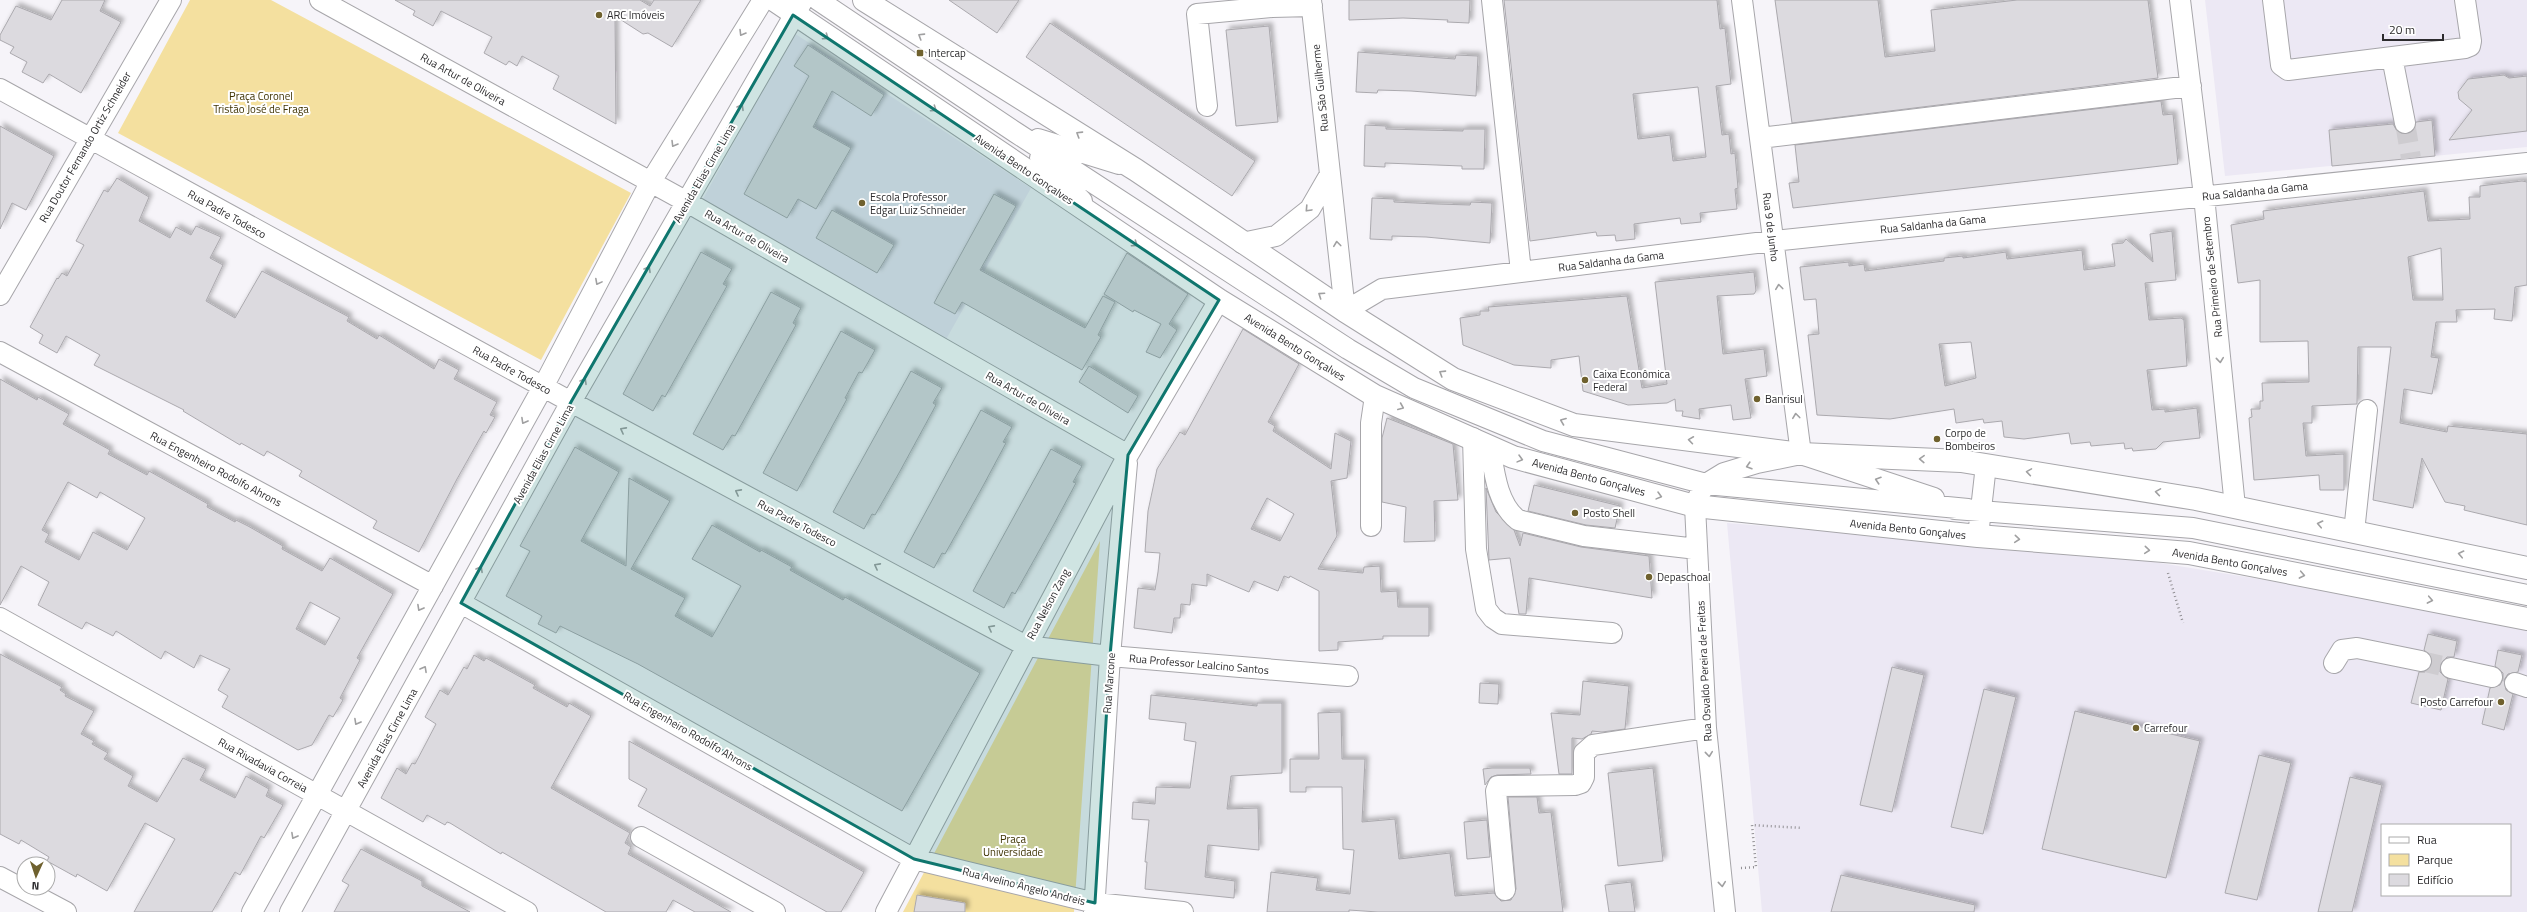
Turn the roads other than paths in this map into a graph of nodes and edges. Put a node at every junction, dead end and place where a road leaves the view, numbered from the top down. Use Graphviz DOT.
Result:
graph roads {
  1 [pos="171,0"];
  2 [pos="320,0"];
  3 [pos="762,0"];
  4 [pos="774,0"];
  5 [pos="818,0"];
  6 [pos="864,0"];
  7 [pos="1492,0"];
  8 [pos="1742,0"];
  9 [pos="2180,0"];
  10 [pos="2273,0"];
  11 [pos="2466,0"];
  12 [pos="1311,3"];
  13 [pos="1196,7"];
  14 [pos="798,8"];
  15 [pos="2392,57"];
  16 [pos="2191,86"];
  17 [pos="0,89"];
  18 [pos="1207,106"];
  19 [pos="2405,123"];
  20 [pos="1015,132"];
  21 [pos="1760,138"];
  22 [pos="90,139"];
  23 [pos="2527,163"];
  24 [pos="1136,170"];
  25 [pos="1329,176"];
  26 [pos="650,183"];
  27 [pos="2204,196"];
  28 [pos="687,202"];
  29 [pos="1103,222"];
  30 [pos="1773,241"];
  31 [pos="1242,243"];
  32 [pos="1521,272"];
  33 [pos="0,295"];
  34 [pos="1219,300"];
  35 [pos="1345,311"];
  36 [pos="0,352"];
  37 [pos="543,387"];
  38 [pos="1375,396"];
  39 [pos="571,402"];
  40 [pos="2367,410"];
  41 [pos="1481,442"];
  42 [pos="1800,454"];
  43 [pos="1128,455"];
  44 [pos="1986,465"];
  45 [pos="1706,484"];
  46 [pos="1695,506"];
  47 [pos="2235,507"];
  48 [pos="1974,509"];
  49 [pos="1371,526"];
  50 [pos="2354,532"];
  51 [pos="1978,536"];
  52 [pos="1697,549"];
  53 [pos="2527,568"];
  54 [pos="2429,575"];
  55 [pos="433,586"];
  56 [pos="2527,595"];
  57 [pos="461,603"];
  58 [pos="0,618"];
  59 [pos="2522,618"];
  60 [pos="1612,633"];
  61 [pos="1026,646"];
  62 [pos="1110,656"];
  63 [pos="2421,661"];
  64 [pos="2334,663"];
  65 [pos="2451,668"];
  66 [pos="1348,676"];
  67 [pos="2492,677"];
  68 [pos="1706,728"];
  69 [pos="317,795"];
  70 [pos="346,811"];
  71 [pos="641,837"];
  72 [pos="914,859"];
  73 [pos="0,877"];
  74 [pos="1505,890"];
  75 [pos="1094,908"];
  76 [pos="66,912"];
  77 [pos="252,912"];
  78 [pos="290,912"];
  79 [pos="527,912"];
  80 [pos="775,912"];
  81 [pos="886,912"];
  82 [pos="1183,912"];
  83 [pos="1725,912"];
  1 -- 22 [label="street, Rua Doutor Fernando Ortiz Schneider"];
  2 -- 26 [label="street, Rua Artur de Oliveira"];
  3 -- 26 [label="street, one-way"];
  4 -- 14 [label="main road, Avenida Bento Gonçalves"];
  5 -- 20 [label="street"];
  24 -- 6 [label="main road, one-way"];
  7 -- 32 [label="street"];
  8 -- 21 [label="street, Rua 9 de Junho"];
  9 -- 16 [label="street, Rua Primeiro de Setembro"];
  10 -- 15 [label="street"];
  11 -- 15 [label="street"];
  12 -- 13 [label="street"];
  12 -- 25 [label="street, Rua São Guilherme"];
  13 -- 18 [label="street"];
  28 -- 14 [label="street, Avenida Elias Cirne Lima, one-way"];
  14 -- 29 [label="main road, Avenida Bento Gonçalves, one-way"];
  15 -- 19 [label="street"];
  16 -- 21 [label="street"];
  16 -- 27 [label="street, Rua Primeiro de Setembro"];
  17 -- 22 [label="street, Rua Padre Todesco"];
  20 -- 24 [label="street"];
  20 -- 29 [label="street"];
  20 -- 45 [label="street"];
  21 -- 30 [label="street, Rua 9 de Junho"];
  22 -- 33 [label="street, Rua Doutor Fernando Ortiz Schneider"];
  22 -- 37 [label="street, Rua Padre Todesco"];
  23 -- 27 [label="street, Rua Saldanha da Gama"];
  24 -- 31 [label="main road"];
  25 -- 31 [label="street, one-way"];
  35 -- 25 [label="street, Rua São Guilherme, one-way"];
  26 -- 28 [label="street, Rua Artur de Oliveira"];
  26 -- 37 [label="street, one-way"];
  27 -- 30 [label="street, Rua Saldanha da Gama"];
  27 -- 47 [label="street, Rua Primeiro de Setembro, one-way"];
  39 -- 28 [label="street, Avenida Elias Cirne Lima, one-way"];
  28 -- 43 [label="street, Rua Artur de Oliveira"];
  29 -- 34 [label="main road, Avenida Bento Gonçalves, one-way"];
  30 -- 32 [label="street, Rua Saldanha da Gama"];
  42 -- 30 [label="street, Rua 9 de Junho, one-way"];
  35 -- 31 [label="main road, one-way"];
  32 -- 35 [label="street, Rua Saldanha da Gama"];
  34 -- 38 [label="main road, Avenida Bento Gonçalves"];
  34 -- 43 [label="street, Rua Nelson Zang"];
  42 -- 35 [label="main road, one-way"];
  36 -- 55 [label="street, Rua Engenheiro Rodolfo Ahrons"];
  37 -- 39 [label="street, Rua Padre Todesco"];
  37 -- 55 [label="street, one-way"];
  38 -- 41 [label="main road, Avenida Bento Gonçalves, one-way"];
  38 -- 49 [label="street"];
  57 -- 39 [label="street, Avenida Elias Cirne Lima, one-way"];
  61 -- 39 [label="street, Rua Padre Todesco, one-way"];
  40 -- 50 [label="street"];
  41 -- 46 [label="main road, Avenida Bento Gonçalves, one-way"];
  41 -- 52 [label="street"];
  41 -- 60 [label="street"];
  44 -- 42 [label="main road, one-way"];
  42 -- 45 [label="street, one-way"];
  48 -- 42 [label="street, one-way"];
  43 -- 61 [label="street, Rua Nelson Zang"];
  43 -- 62 [label="street, Rua Marcone"];
  47 -- 44 [label="main road, one-way"];
  44 -- 48 [label="street"];
  45 -- 46 [label="street, Rua Osvaldo Pereira de Freitas"];
  45 -- 48 [label="street"];
  46 -- 48 [label="street"];
  46 -- 51 [label="main road, Avenida Bento Gonçalves"];
  46 -- 52 [label="street, Rua Osvaldo Pereira de Freitas"];
  50 -- 47 [label="main road, one-way"];
  48 -- 51 [label="street"];
  48 -- 54 [label="street"];
  53 -- 50 [label="main road, one-way"];
  51 -- 59 [label="main road, Avenida Bento Gonçalves, one-way"];
  52 -- 68 [label="street, Rua Osvaldo Pereira de Freitas"];
  53 -- 54 [label="street"];
  54 -- 56 [label="street"];
  54 -- 59 [label="street"];
  55 -- 69 [label="street, one-way"];
  70 -- 57 [label="street, Avenida Elias Cirne Lima, one-way"];
  57 -- 72 [label="street, Rua Engenheiro Rodolfo Ahrons"];
  58 -- 69 [label="street, Rua Rivadavia Correia"];
  61 -- 62 [label="street, Rua Professor Lealcino Santos"];
  61 -- 72 [label="street, Rua Nelson Zang"];
  62 -- 66 [label="street, Rua Professor Lealcino Santos"];
  62 -- 75 [label="street, Rua Marcone"];
  63 -- 64 [label="street"];
  65 -- 67 [label="street"];
  68 -- 74 [label="street"];
  68 -- 83 [label="street, Rua Osvaldo Pereira de Freitas, one-way"];
  69 -- 70 [label="street, Rua Rivadavia Correia"];
  69 -- 77 [label="street, one-way"];
  70 -- 78 [label="street, Avenida Elias Cirne Lima"];
  70 -- 79 [label="street, Rua Rivadavia Correia"];
  71 -- 80 [label="street"];
  72 -- 75 [label="street, Rua Avelino Ângelo Andreis"];
  72 -- 81 [label="street, Rua Nelson Zang"];
  73 -- 76 [label="street"];
  75 -- 82 [label="street, Rua Avelino Ângelo Andreis"];
}
